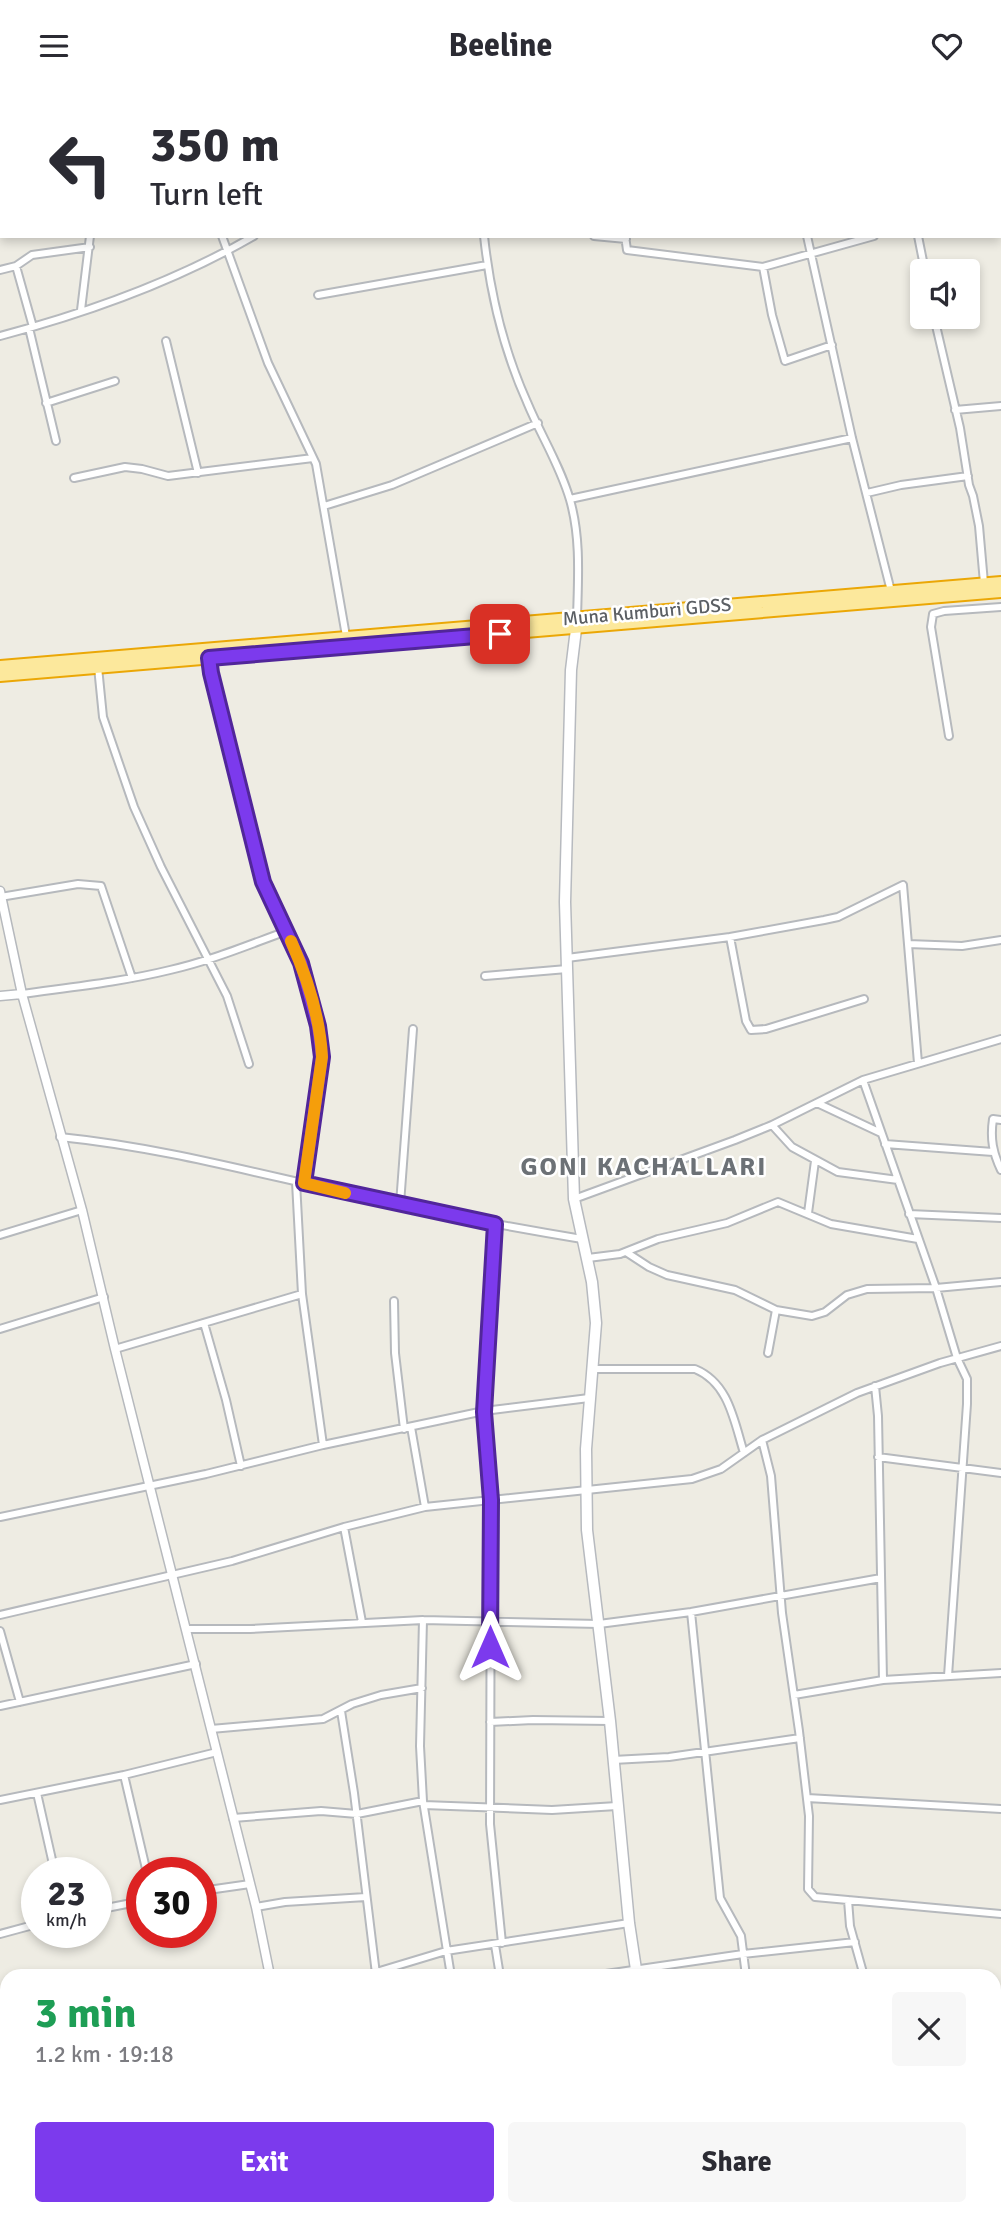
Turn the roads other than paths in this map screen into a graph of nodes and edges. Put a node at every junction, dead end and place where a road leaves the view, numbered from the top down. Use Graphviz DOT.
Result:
graph roads {
  1 [pos="90,238"];
  2 [pos="223,238"];
  3 [pos="250,238"];
  4 [pos="484,238"];
  5 [pos="625,238"];
  6 [pos="808,238"];
  7 [pos="867,238"];
  8 [pos="918,238"];
  9 [pos="90,247"];
  10 [pos="227,251"];
  11 [pos="812,254"];
  12 [pos="923,259"];
  13 [pos="487,265"];
  14 [pos="16,266"];
  15 [pos="763,267"];
  16 [pos="0,270"];
  17 [pos="318,295"];
  18 [pos="81,310"];
  19 [pos="31,327"];
  20 [pos="937,329"];
  21 [pos="0,336"];
  22 [pos="166,341"];
  23 [pos="832,345"];
  24 [pos="115,381"];
  25 [pos="46,403"];
  26 [pos="1001,406"];
  27 [pos="955,410"];
  28 [pos="538,423"];
  29 [pos="852,438"];
  30 [pos="56,441"];
  31 [pos="313,458"];
  32 [pos="198,473"];
  33 [pos="968,476"];
  34 [pos="74,478"];
  35 [pos="867,493"];
  36 [pos="570,499"];
  37 [pos="324,506"];
  38 [pos="1001,582"];
  39 [pos="984,583"];
  40 [pos="891,591"];
  41 [pos="1001,592"];
  42 [pos="1001,607"];
  43 [pos="577,623"];
  44 [pos="346,636"];
  45 [pos="209,658"];
  46 [pos="0,666"];
  47 [pos="98,667"];
  48 [pos="0,676"];
  49 [pos="949,736"];
  50 [pos="0,895"];
  51 [pos="287,931"];
  52 [pos="730,937"];
  53 [pos="1001,940"];
  54 [pos="908,944"];
  55 [pos="209,960"];
  56 [pos="567,963"];
  57 [pos="485,976"];
  58 [pos="132,978"];
  59 [pos="22,994"];
  60 [pos="0,996"];
  61 [pos="864,999"];
  62 [pos="413,1029"];
  63 [pos="1001,1039"];
  64 [pos="918,1063"];
  65 [pos="249,1064"];
  66 [pos="863,1080"];
  67 [pos="817,1103"];
  68 [pos="1001,1120"];
  69 [pos="772,1125"];
  70 [pos="881,1133"];
  71 [pos="60,1137"];
  72 [pos="885,1144"];
  73 [pos="993,1152"];
  74 [pos="815,1161"];
  75 [pos="1001,1170"];
  76 [pos="898,1180"];
  77 [pos="300,1182"];
  78 [pos="574,1199"];
  79 [pos="400,1204"];
  80 [pos="82,1210"];
  81 [pos="807,1213"];
  82 [pos="909,1214"];
  83 [pos="1001,1218"];
  84 [pos="495,1224"];
  85 [pos="0,1235"];
  86 [pos="918,1238"];
  87 [pos="582,1239"];
  88 [pos="626,1252"];
  89 [pos="588,1258"];
  90 [pos="1001,1282"];
  91 [pos="936,1288"];
  92 [pos="302,1294"];
  93 [pos="104,1297"];
  94 [pos="394,1301"];
  95 [pos="776,1310"];
  96 [pos="204,1323"];
  97 [pos="0,1329"];
  98 [pos="1001,1346"];
  99 [pos="115,1349"];
  100 [pos="768,1353"];
  101 [pos="957,1358"];
  102 [pos="592,1369"];
  103 [pos="875,1386"];
  104 [pos="589,1398"];
  105 [pos="484,1412"];
  106 [pos="407,1428"];
  107 [pos="762,1440"];
  108 [pos="323,1445"];
  109 [pos="744,1453"];
  110 [pos="878,1457"];
  111 [pos="241,1466"];
  112 [pos="962,1467"];
  113 [pos="1001,1473"];
  114 [pos="151,1485"];
  115 [pos="586,1491"];
  116 [pos="491,1500"];
  117 [pos="425,1507"];
  118 [pos="0,1517"];
  119 [pos="344,1527"];
  120 [pos="173,1573"];
  121 [pos="881,1578"];
  122 [pos="780,1595"];
  123 [pos="691,1612"];
  124 [pos="0,1615"];
  125 [pos="423,1620"];
  126 [pos="362,1622"];
  127 [pos="490,1623"];
  128 [pos="600,1624"];
  129 [pos="186,1629"];
  130 [pos="0,1630"];
  131 [pos="196,1664"];
  132 [pos="1001,1674"];
  133 [pos="948,1676"];
  134 [pos="883,1680"];
  135 [pos="422,1688"];
  136 [pos="794,1695"];
  137 [pos="20,1702"];
  138 [pos="0,1706"];
  139 [pos="341,1711"];
  140 [pos="610,1721"];
  141 [pos="490,1722"];
  142 [pos="211,1729"];
  143 [pos="800,1738"];
  144 [pos="705,1751"];
  145 [pos="217,1752"];
  146 [pos="613,1760"];
  147 [pos="124,1776"];
  148 [pos="37,1793"];
  149 [pos="807,1798"];
  150 [pos="0,1800"];
  151 [pos="424,1803"];
  152 [pos="490,1806"];
  153 [pos="617,1806"];
  154 [pos="1001,1809"];
  155 [pos="357,1814"];
  156 [pos="233,1818"];
  157 [pos="51,1857"];
  158 [pos="143,1857"];
  159 [pos="250,1884"];
  160 [pos="217,1889"];
  161 [pos="366,1897"];
  162 [pos="848,1900"];
  163 [pos="256,1907"];
  164 [pos="1001,1914"];
  165 [pos="629,1923"];
  166 [pos="21,1928"];
  167 [pos="0,1934"];
  168 [pos="855,1943"];
  169 [pos="499,1944"];
  170 [pos="446,1951"];
  171 [pos="743,1954"];
  172 [pos="269,1969"];
  173 [pos="375,1969"];
  174 [pos="391,1969"];
  175 [pos="450,1969"];
  176 [pos="500,1969"];
  177 [pos="636,1969"];
  178 [pos="659,1969"];
  179 [pos="745,1969"];
  180 [pos="862,1969"];
  1 -- 9 [label="street"];
  2 -- 10 [label="street"];
  3 -- 10 [label="street"];
  4 -- 13 [label="street"];
  5 -- 15 [label="street"];
  6 -- 11 [label="street"];
  7 -- 11 [label="street"];
  8 -- 12 [label="street"];
  9 -- 14 [label="street"];
  9 -- 18 [label="street"];
  10 -- 18 [label="street"];
  10 -- 31 [label="street"];
  11 -- 15 [label="street"];
  11 -- 23 [label="street"];
  13 -- 17 [label="street"];
  13 -- 28 [label="street"];
  14 -- 16 [label="street"];
  14 -- 19 [label="street"];
  15 -- 23 [label="street"];
  18 -- 19 [label="street"];
  19 -- 21 [label="street"];
  19 -- 25 [label="street"];
  20 -- 27 [label="street"];
  22 -- 32 [label="street"];
  23 -- 29 [label="street"];
  24 -- 25 [label="street"];
  25 -- 30 [label="street"];
  26 -- 27 [label="street"];
  27 -- 33 [label="street"];
  28 -- 36 [label="street"];
  28 -- 37 [label="street"];
  29 -- 35 [label="street"];
  29 -- 36 [label="street"];
  31 -- 32 [label="street"];
  31 -- 37 [label="street"];
  32 -- 34 [label="street"];
  33 -- 35 [label="street"];
  33 -- 39 [label="street"];
  35 -- 40 [label="street"];
  36 -- 43 [label="street"];
  37 -- 44 [label="street"];
  38 -- 39 [label="highway, Muna Kumburi GDSS"];
  39 -- 40 [label="highway, Muna Kumburi GDSS"];
  40 -- 43 [label="highway, Muna Kumburi GDSS"];
  41 -- 43 [label="highway, Muna Kumburi GDSS"];
  42 -- 49 [label="street"];
  43 -- 44 [label="highway, Muna Kumburi GDSS"];
  43 -- 45 [label="highway, Muna Kumburi GDSS"];
  43 -- 56 [label="main road"];
  44 -- 46 [label="highway, Muna Kumburi GDSS"];
  45 -- 47 [label="highway, Muna Kumburi GDSS"];
  45 -- 51 [label="street"];
  47 -- 48 [label="highway, Muna Kumburi GDSS"];
  47 -- 55 [label="street"];
  50 -- 58 [label="street"];
  50 -- 59 [label="street"];
  51 -- 55 [label="street"];
  51 -- 77 [label="street"];
  52 -- 54 [label="street"];
  52 -- 56 [label="street"];
  52 -- 61 [label="street"];
  53 -- 54 [label="street"];
  54 -- 64 [label="street"];
  55 -- 58 [label="street"];
  55 -- 65 [label="street"];
  56 -- 57 [label="street"];
  56 -- 78 [label="main road"];
  58 -- 59 [label="street"];
  59 -- 60 [label="street"];
  59 -- 71 [label="street"];
  62 -- 79 [label="street"];
  63 -- 64 [label="street"];
  64 -- 66 [label="street"];
  66 -- 67 [label="street"];
  66 -- 70 [label="street"];
  67 -- 69 [label="street"];
  67 -- 70 [label="street"];
  68 -- 73 [label="street"];
  69 -- 74 [label="street"];
  69 -- 78 [label="street"];
  70 -- 72 [label="street"];
  71 -- 77 [label="street"];
  71 -- 80 [label="street"];
  72 -- 73 [label="street"];
  72 -- 76 [label="street"];
  73 -- 75 [label="street"];
  74 -- 76 [label="street"];
  74 -- 81 [label="street"];
  76 -- 82 [label="street"];
  77 -- 79 [label="street"];
  77 -- 92 [label="street"];
  78 -- 87 [label="main road"];
  79 -- 84 [label="street"];
  80 -- 85 [label="street"];
  80 -- 93 [label="street"];
  81 -- 86 [label="street"];
  81 -- 88 [label="street"];
  82 -- 83 [label="street"];
  82 -- 86 [label="street"];
  84 -- 87 [label="street"];
  84 -- 105 [label="street"];
  86 -- 91 [label="street"];
  87 -- 89 [label="main road"];
  88 -- 89 [label="street"];
  88 -- 95 [label="street"];
  89 -- 102 [label="main road"];
  90 -- 91 [label="street"];
  91 -- 95 [label="street"];
  91 -- 101 [label="street"];
  92 -- 96 [label="street"];
  92 -- 108 [label="street"];
  93 -- 97 [label="street"];
  93 -- 99 [label="street"];
  94 -- 106 [label="street"];
  95 -- 100 [label="street"];
  96 -- 99 [label="street"];
  96 -- 111 [label="street"];
  98 -- 101 [label="street"];
  99 -- 114 [label="street"];
  101 -- 103 [label="street"];
  101 -- 112 [label="street"];
  102 -- 104 [label="main road"];
  102 -- 109 [label="street"];
  103 -- 107 [label="street"];
  103 -- 110 [label="street"];
  104 -- 105 [label="street"];
  104 -- 115 [label="main road"];
  105 -- 106 [label="street"];
  105 -- 116 [label="street"];
  106 -- 108 [label="street"];
  106 -- 117 [label="street"];
  107 -- 109 [label="street"];
  107 -- 122 [label="street"];
  108 -- 111 [label="street"];
  109 -- 115 [label="street"];
  110 -- 112 [label="street"];
  110 -- 121 [label="street"];
  111 -- 114 [label="street"];
  112 -- 113 [label="street"];
  112 -- 133 [label="street"];
  114 -- 118 [label="street"];
  114 -- 120 [label="street"];
  115 -- 116 [label="street"];
  115 -- 128 [label="main road"];
  116 -- 117 [label="street"];
  116 -- 127 [label="street"];
  117 -- 119 [label="street"];
  119 -- 120 [label="street"];
  119 -- 126 [label="street"];
  120 -- 124 [label="street"];
  120 -- 129 [label="street"];
  121 -- 122 [label="street"];
  121 -- 134 [label="street"];
  122 -- 123 [label="street"];
  122 -- 136 [label="street"];
  123 -- 128 [label="street"];
  123 -- 144 [label="street"];
  125 -- 126 [label="street"];
  125 -- 127 [label="street"];
  125 -- 135 [label="street"];
  126 -- 129 [label="street"];
  127 -- 128 [label="street"];
  127 -- 141 [label="street"];
  128 -- 140 [label="main road"];
  129 -- 131 [label="street"];
  130 -- 137 [label="street"];
  131 -- 137 [label="street"];
  131 -- 142 [label="street"];
  132 -- 133 [label="street"];
  133 -- 134 [label="street"];
  134 -- 136 [label="street"];
  135 -- 139 [label="street"];
  135 -- 151 [label="street"];
  136 -- 143 [label="street"];
  137 -- 138 [label="street"];
  139 -- 142 [label="street"];
  139 -- 155 [label="street"];
  140 -- 141 [label="street"];
  140 -- 146 [label="main road"];
  141 -- 152 [label="street"];
  142 -- 145 [label="street"];
  143 -- 144 [label="street"];
  143 -- 149 [label="street"];
  144 -- 146 [label="street"];
  144 -- 171 [label="street"];
  145 -- 147 [label="street"];
  145 -- 156 [label="street"];
  146 -- 153 [label="main road"];
  147 -- 148 [label="street"];
  147 -- 158 [label="street"];
  148 -- 150 [label="street"];
  148 -- 157 [label="street"];
  149 -- 154 [label="street"];
  149 -- 162 [label="street"];
  151 -- 152 [label="street"];
  151 -- 155 [label="street"];
  151 -- 170 [label="street"];
  152 -- 153 [label="street"];
  152 -- 169 [label="street"];
  153 -- 165 [label="main road"];
  155 -- 156 [label="street"];
  155 -- 161 [label="street"];
  156 -- 159 [label="street"];
  159 -- 160 [label="street"];
  159 -- 163 [label="street"];
  161 -- 163 [label="street"];
  161 -- 173 [label="street"];
  162 -- 164 [label="street"];
  162 -- 168 [label="street"];
  163 -- 172 [label="street"];
  165 -- 169 [label="street"];
  165 -- 177 [label="main road"];
  166 -- 167 [label="street"];
  168 -- 171 [label="street"];
  168 -- 180 [label="street"];
  169 -- 170 [label="street"];
  169 -- 176 [label="street"];
  170 -- 174 [label="street"];
  170 -- 175 [label="street"];
  171 -- 178 [label="street"];
  171 -- 179 [label="street"];
}
